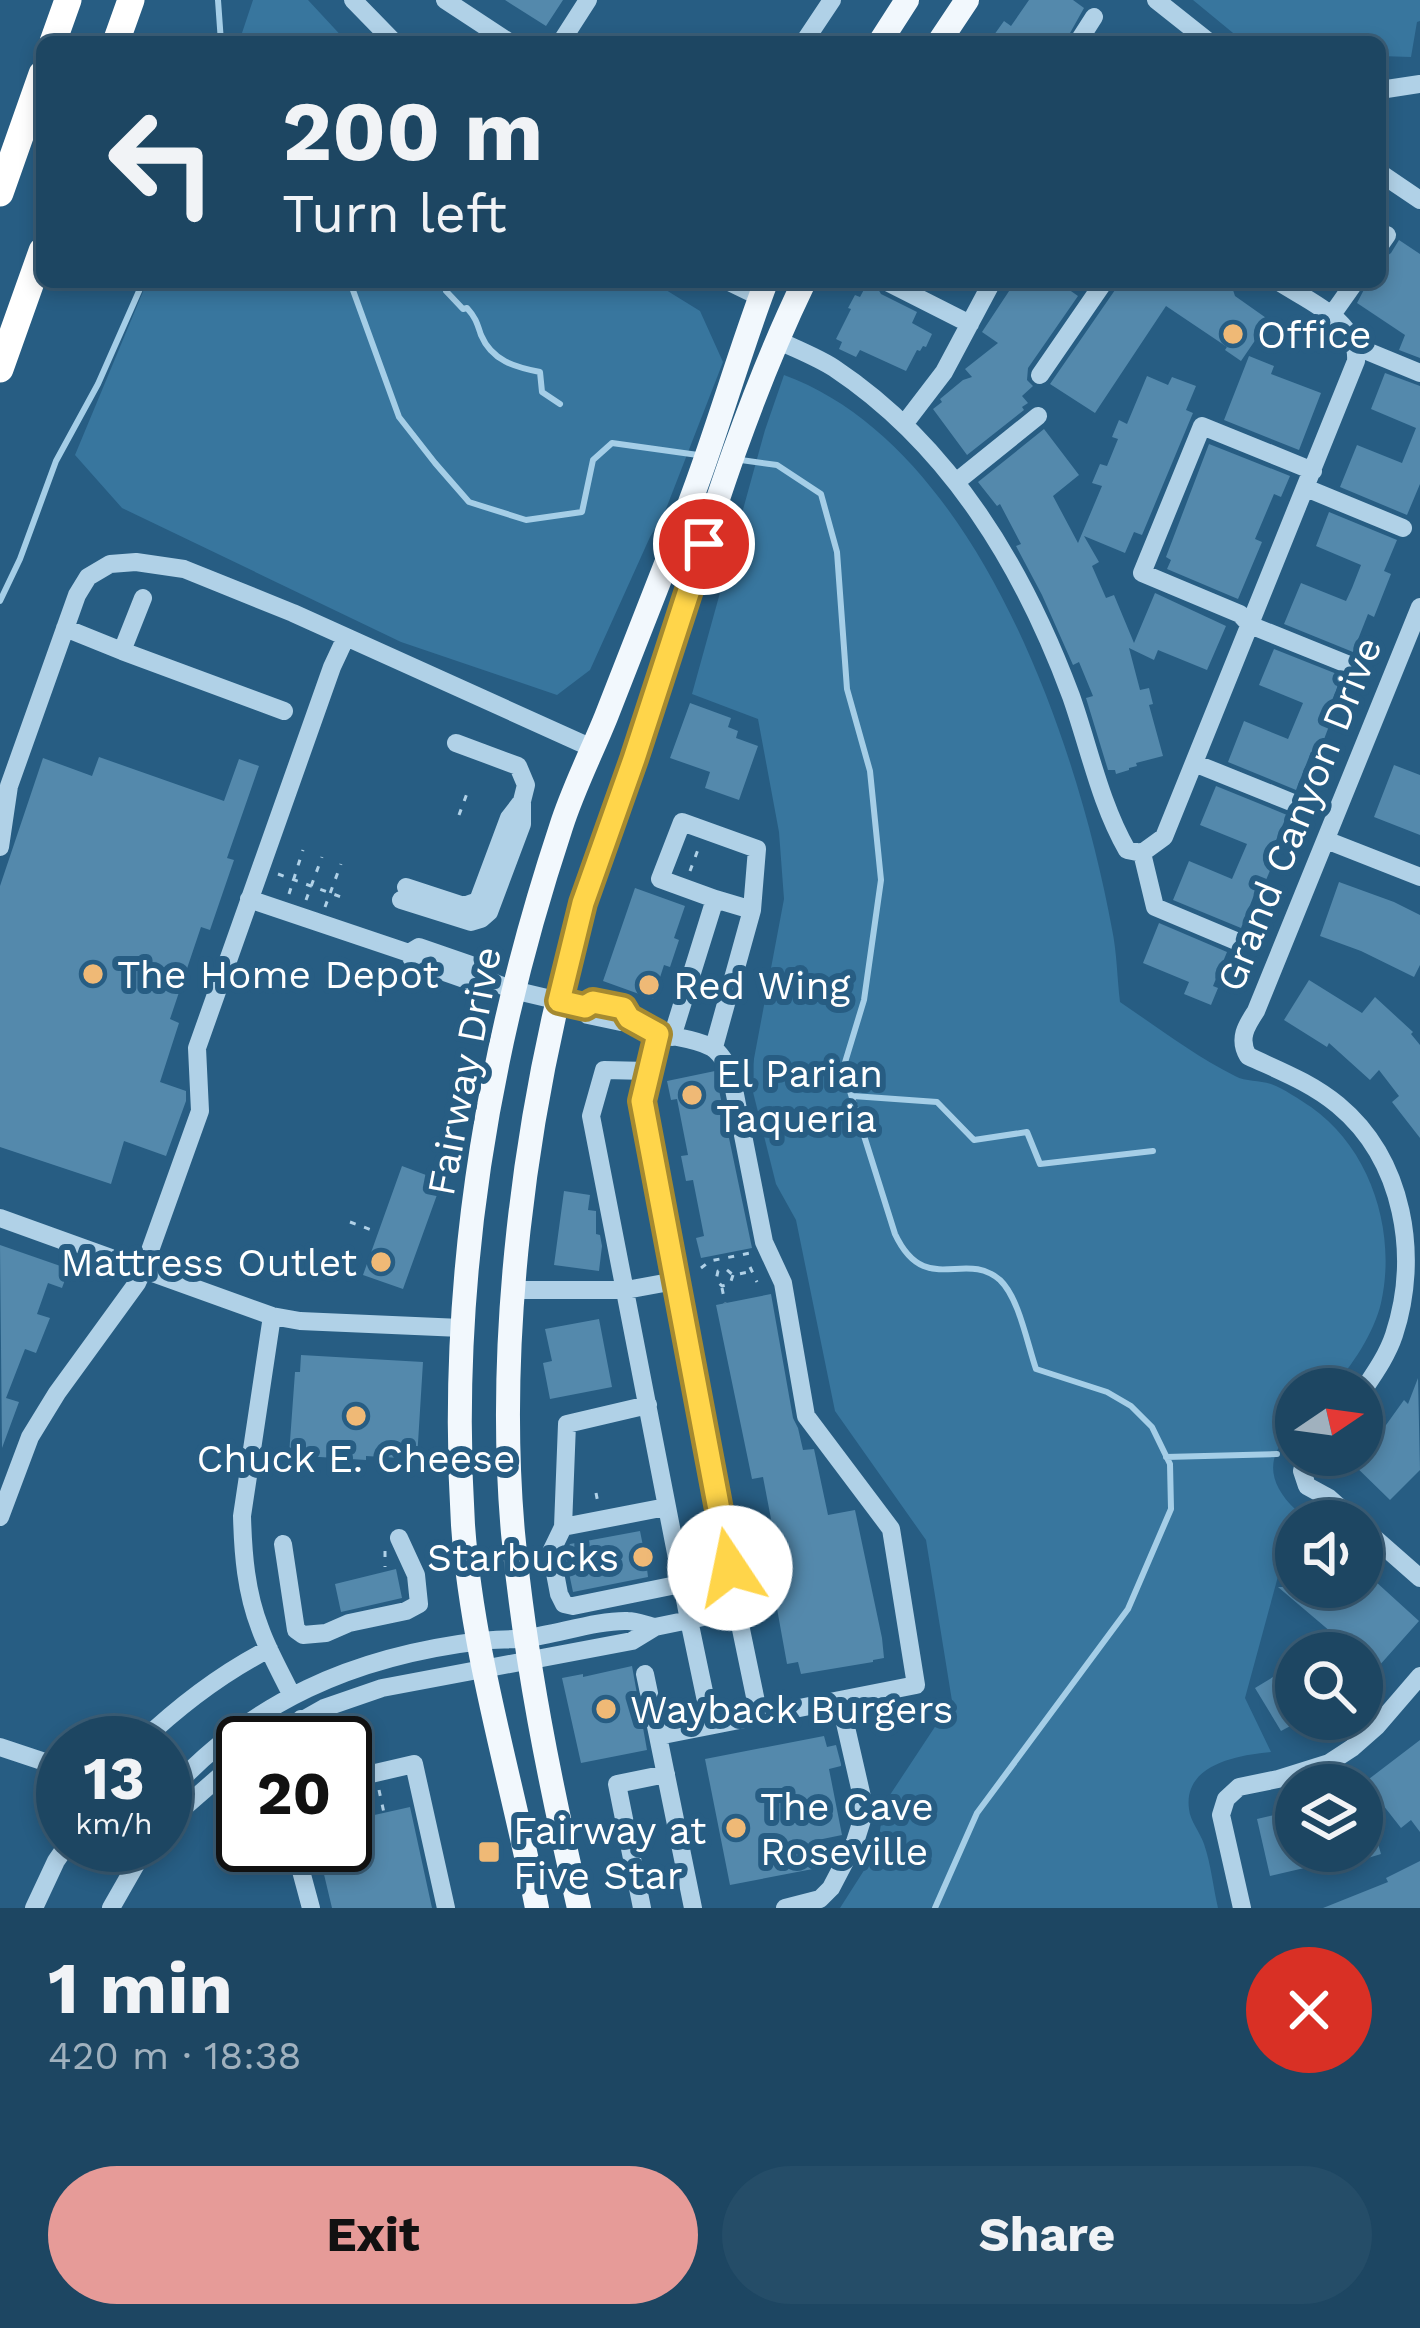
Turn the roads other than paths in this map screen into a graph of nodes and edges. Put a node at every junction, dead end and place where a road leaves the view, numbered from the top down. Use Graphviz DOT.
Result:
graph roads {
  1 [pos="68,0"];
  2 [pos="131,0"];
  3 [pos="353,0"];
  4 [pos="445,0"];
  5 [pos="588,0"];
  6 [pos="832,0"];
  7 [pos="907,0"];
  8 [pos="967,0"];
  9 [pos="1156,0"];
  10 [pos="1094,17"];
  11 [pos="55,36"];
  12 [pos="118,36"];
  13 [pos="388,36"];
  14 [pos="500,36"];
  15 [pos="565,36"];
  16 [pos="808,36"];
  17 [pos="884,36"];
  18 [pos="943,36"];
  19 [pos="1082,36"];
  20 [pos="1201,36"];
  21 [pos="1420,84"];
  22 [pos="1386,89"];
  23 [pos="36,91"];
  24 [pos="1386,177"];
  25 [pos="0,193"];
  26 [pos="1420,200"];
  27 [pos="36,267"];
  28 [pos="800,288"];
  29 [pos="899,288"];
  30 [pos="989,288"];
  31 [pos="1100,288"];
  32 [pos="1288,288"];
  33 [pos="1351,288"];
  34 [pos="763,290"];
  35 [pos="1331,316"];
  36 [pos="970,324"];
  37 [pos="777,340"];
  38 [pos="1357,347"];
  39 [pos="0,369"];
  40 [pos="1420,373"];
  41 [pos="1040,375"];
  42 [pos="1037,416"];
  43 [pos="905,423"];
  44 [pos="1310,479"];
  45 [pos="956,482"];
  46 [pos="703,503"];
  47 [pos="1403,528"];
  48 [pos="143,598"];
  49 [pos="1420,607"];
  50 [pos="1250,625"];
  51 [pos="65,628"];
  52 [pos="1416,630"];
  53 [pos="346,638"];
  54 [pos="122,651"];
  55 [pos="1347,664"];
  56 [pos="284,711"];
  57 [pos="456,743"];
  58 [pos="592,748"];
  59 [pos="1194,763"];
  60 [pos="1291,802"];
  61 [pos="1325,840"];
  62 [pos="0,847"];
  63 [pos="1142,853"];
  64 [pos="1420,878"];
  65 [pos="404,893"];
  66 [pos="248,899"];
  67 [pos="715,899"];
  68 [pos="752,910"];
  69 [pos="1236,940"];
  70 [pos="513,990"];
  71 [pos="559,1001"];
  72 [pos="665,1035"];
  73 [pos="714,1047"];
  74 [pos="648,1072"];
  75 [pos="1411,1208"];
  76 [pos="0,1219"];
  77 [pos="143,1270"];
  78 [pos="675,1281"];
  79 [pos="514,1290"];
  80 [pos="626,1290"];
  81 [pos="272,1316"];
  82 [pos="460,1328"];
  83 [pos="1376,1368"];
  84 [pos="648,1405"];
  85 [pos="1303,1476"];
  86 [pos="1330,1500"];
  87 [pos="667,1507"];
  88 [pos="0,1517"];
  89 [pos="563,1527"];
  90 [pos="399,1538"];
  91 [pos="283,1544"];
  92 [pos="1383,1546"];
  93 [pos="1420,1578"];
  94 [pos="681,1584"];
  95 [pos="737,1610"];
  96 [pos="689,1620"];
  97 [pos="478,1641"];
  98 [pos="269,1649"];
  99 [pos="527,1649"];
  100 [pos="484,1669"];
  101 [pos="645,1674"];
  102 [pos="1420,1676"];
  103 [pos="292,1696"];
  104 [pos="840,1702"];
  105 [pos="168,1716"];
  106 [pos="307,1716"];
  107 [pos="759,1716"];
  108 [pos="711,1725"];
  109 [pos="658,1736"];
  110 [pos="0,1747"];
  111 [pos="36,1759"];
  112 [pos="192,1766"];
  113 [pos="372,1774"];
  114 [pos="666,1774"];
  115 [pos="216,1780"];
  116 [pos="192,1801"];
  117 [pos="51,1872"];
  118 [pos="132,1872"];
  119 [pos="301,1872"];
  120 [pos="34,1908"];
  121 [pos="111,1908"];
  122 [pos="311,1908"];
  123 [pos="446,1908"];
  124 [pos="537,1908"];
  125 [pos="579,1908"];
  126 [pos="642,1908"];
  127 [pos="693,1908"];
  128 [pos="785,1908"];
  129 [pos="1242,1908"];
  1 -- 11 [label="highway"];
  2 -- 12 [label="highway"];
  3 -- 13 [label="street"];
  4 -- 14 [label="street"];
  5 -- 15 [label="street"];
  6 -- 16 [label="street"];
  7 -- 17 [label="main road"];
  8 -- 18 [label="main road"];
  9 -- 20 [label="street"];
  10 -- 19 [label="street"];
  21 -- 22 [label="street"];
  23 -- 25 [label="highway"];
  24 -- 26 [label="street"];
  27 -- 39 [label="highway"];
  28 -- 37 [label="main road, Fairway Drive"];
  29 -- 36 [label="street"];
  30 -- 36 [label="street"];
  31 -- 41 [label="street"];
  32 -- 35 [label="street"];
  33 -- 35 [label="street"];
  34 -- 46 [label="main road, Fairway Drive"];
  35 -- 38 [label="street"];
  36 -- 43 [label="street"];
  37 -- 43 [label="street"];
  37 -- 46 [label="main road, Fairway Drive"];
  38 -- 40 [label="street"];
  38 -- 44 [label="street"];
  42 -- 45 [label="street"];
  43 -- 45 [label="street"];
  44 -- 47 [label="street"];
  44 -- 50 [label="street"];
  44 -- 50 [label="street"];
  45 -- 63 [label="street"];
  46 -- 58 [label="main road, Fairway Drive"];
  46 -- 71 [label="main road, Fairway Drive"];
  48 -- 54 [label="street"];
  49 -- 52 [label="street, Grand Canyon Drive"];
  50 -- 55 [label="street"];
  50 -- 59 [label="street"];
  51 -- 53 [label="street"];
  51 -- 54 [label="street"];
  51 -- 62 [label="street"];
  52 -- 61 [label="street, Grand Canyon Drive"];
  53 -- 58 [label="street"];
  53 -- 66 [label="street"];
  54 -- 56 [label="street"];
  57 -- 65 [label="street"];
  58 -- 70 [label="main road, Fairway Drive"];
  59 -- 60 [label="street"];
  59 -- 63 [label="street"];
  61 -- 64 [label="street"];
  61 -- 75 [label="street, Grand Canyon Drive"];
  63 -- 69 [label="street"];
  66 -- 70 [label="street"];
  66 -- 77 [label="street"];
  67 -- 68 [label="street"];
  67 -- 68 [label="street"];
  67 -- 72 [label="street"];
  68 -- 73 [label="street"];
  70 -- 71 [label="street"];
  70 -- 82 [label="main road, Fairway Drive"];
  71 -- 72 [label="street"];
  71 -- 79 [label="main road, Fairway Drive"];
  72 -- 73 [label="street"];
  72 -- 74 [label="street"];
  73 -- 104 [label="street"];
  74 -- 78 [label="street"];
  74 -- 80 [label="street"];
  75 -- 83 [label="street, Grand Canyon Drive"];
  76 -- 77 [label="street"];
  77 -- 81 [label="street"];
  77 -- 88 [label="street"];
  78 -- 80 [label="street"];
  78 -- 95 [label="street"];
  79 -- 80 [label="street"];
  79 -- 99 [label="main road, Fairway Drive"];
  80 -- 84 [label="street"];
  81 -- 82 [label="street"];
  81 -- 98 [label="street"];
  82 -- 97 [label="main road, Fairway Drive"];
  84 -- 87 [label="street"];
  84 -- 89 [label="street"];
  85 -- 86 [label="street"];
  87 -- 89 [label="street"];
  87 -- 94 [label="street"];
  89 -- 94 [label="street"];
  90 -- 91 [label="street"];
  92 -- 93 [label="street"];
  94 -- 96 [label="street"];
  95 -- 96 [label="street"];
  95 -- 107 [label="street"];
  96 -- 99 [label="street"];
  96 -- 108 [label="street"];
  97 -- 99 [label="street"];
  97 -- 100 [label="main road, Fairway Drive"];
  97 -- 103 [label="street"];
  98 -- 103 [label="street"];
  98 -- 105 [label="street"];
  99 -- 100 [label="street"];
  99 -- 125 [label="main road, Fairway Drive"];
  100 -- 106 [label="street"];
  100 -- 124 [label="main road, Fairway Drive"];
  101 -- 109 [label="street"];
  102 -- 129 [label="street"];
  103 -- 112 [label="street"];
  104 -- 107 [label="street"];
  104 -- 128 [label="street"];
  107 -- 108 [label="street"];
  108 -- 109 [label="street"];
  109 -- 114 [label="street"];
  110 -- 111 [label="street"];
  113 -- 123 [label="street"];
  114 -- 126 [label="street"];
  114 -- 127 [label="street"];
  115 -- 116 [label="street"];
  117 -- 120 [label="street"];
  118 -- 121 [label="street"];
  119 -- 122 [label="street"];
}
